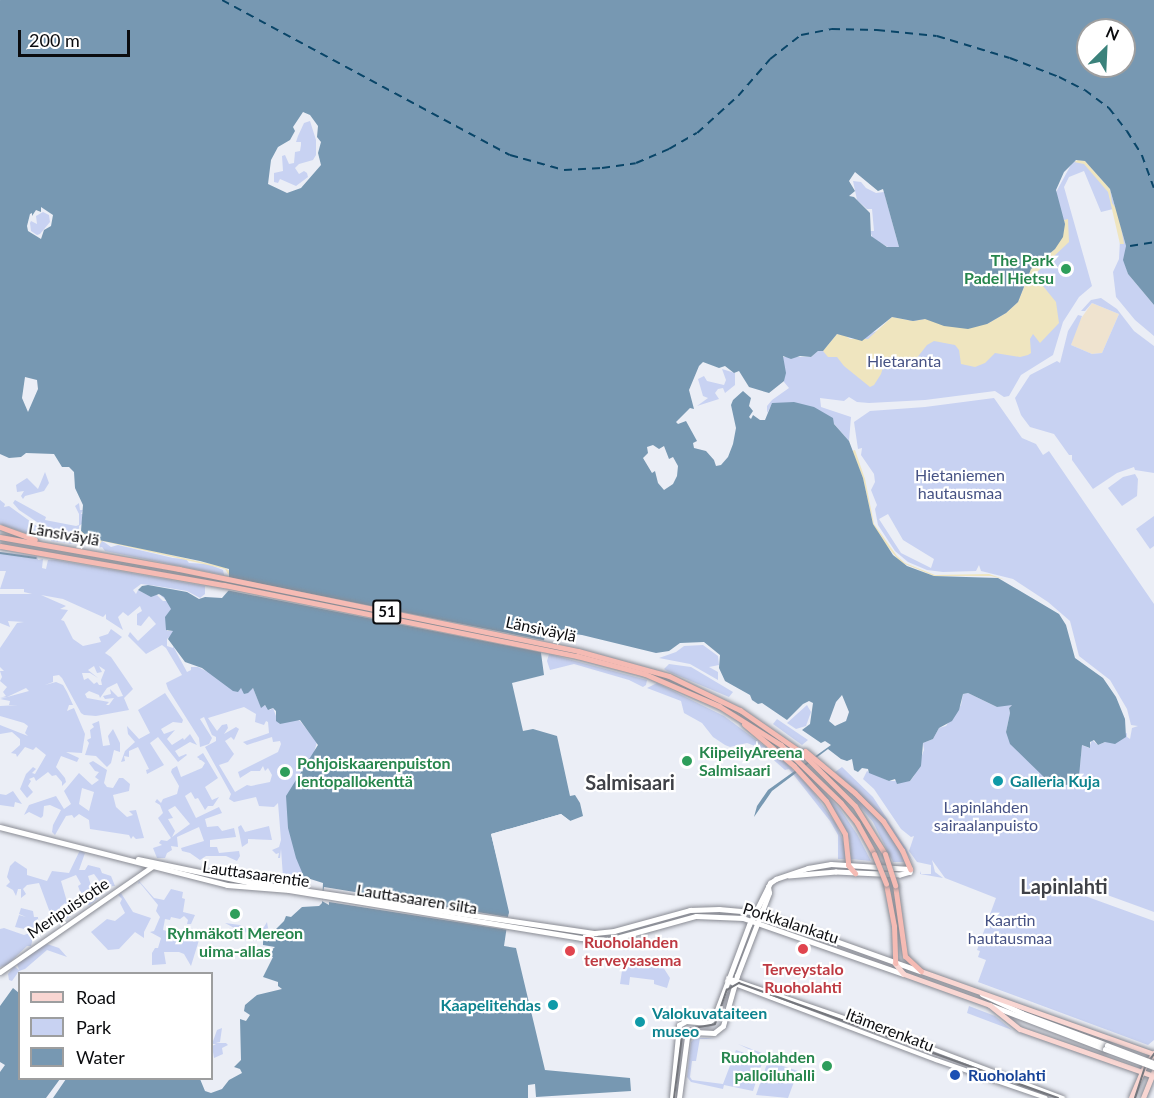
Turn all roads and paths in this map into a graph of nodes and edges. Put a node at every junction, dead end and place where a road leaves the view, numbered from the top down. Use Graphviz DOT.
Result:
graph roads {
  1 [pos="0,527"];
  2 [pos="0,537"];
  3 [pos="45,544"];
  4 [pos="0,546"];
  5 [pos="224,582"];
  6 [pos="549,647"];
  7 [pos="737,716"];
  8 [pos="769,728"];
  9 [pos="0,827"];
  10 [pos="124,857"];
  11 [pos="161,865"];
  12 [pos="848,865"];
  13 [pos="152,866"];
  14 [pos="910,869"];
  15 [pos="855,873"];
  16 [pos="789,876"];
  17 [pos="768,887"];
  18 [pos="323,894"];
  19 [pos="755,912"];
  20 [pos="762,914"];
  21 [pos="752,920"];
  22 [pos="758,922"];
  23 [pos="509,924"];
  24 [pos="895,963"];
  25 [pos="921,971"];
  26 [pos="0,972"];
  27 [pos="904,974"];
  28 [pos="727,979"];
  29 [pos="736,982"];
  30 [pos="981,993"];
  31 [pos="990,1005"];
  32 [pos="1106,1047"];
  33 [pos="1154,1053"];
  34 [pos="1153,1069"];
  35 [pos="1141,1073"];
  36 [pos="672,1098"];
  37 [pos="679,1098"];
  38 [pos="1046,1098"];
  39 [pos="1063,1098"];
  40 [pos="1131,1098"];
  41 [pos="1143,1098"];
  1 -- 3 [label="highway"];
  2 -- 3 [label="highway, Länsiväylä / 51"];
  3 -- 5 [label="highway, Länsiväylä / 51"];
  4 -- 5 [label="highway, Länsiväylä / 51"];
  5 -- 6 [label="highway, Länsiväylä / 51"];
  6 -- 7 [label="highway, Länsiväylä / 51"];
  6 -- 8 [label="highway, Länsiväylä / 51"];
  7 -- 12 [label="highway"];
  7 -- 24 [label="highway, Länsiväylä / 51, bridge"];
  8 -- 14 [label="highway"];
  8 -- 25 [label="highway, Länsiväylä / 51, bridge"];
  9 -- 10 [label="main road, Lauttasaarentie"];
  10 -- 11 [label="main road, Lauttasaarentie"];
  10 -- 13 [label="main road, Lauttasaarentie"];
  11 -- 13 [label="main road, Lauttasaarentie"];
  11 -- 18 [label="main road, Lauttasaarentie"];
  12 -- 14 [label="main road"];
  12 -- 15 [label="highway"];
  12 -- 16 [label="main road"];
  13 -- 18 [label="main road, Lauttasaarentie"];
  13 -- 26 [label="main road, Meripuistotie"];
  14 -- 15 [label="main road"];
  15 -- 16 [label="main road"];
  16 -- 17 [label="main road"];
  17 -- 19 [label="main road"];
  17 -- 20 [label="main road"];
  18 -- 23 [label="main road, Lauttasaaren silta"];
  19 -- 20 [label="main road, Porkkalankatu"];
  19 -- 21 [label="main road"];
  19 -- 23 [label="main road, Porkkalankatu"];
  20 -- 22 [label="main road"];
  20 -- 24 [label="main road, Porkkalankatu"];
  21 -- 22 [label="main road, Porkkalankatu"];
  21 -- 23 [label="main road, Porkkalankatu"];
  21 -- 28 [label="main road"];
  22 -- 27 [label="main road, Porkkalankatu"];
  22 -- 29 [label="main road"];
  24 -- 25 [label="main road, Porkkalankatu"];
  24 -- 27 [label="main road"];
  25 -- 30 [label="main road, Porkkalankatu"];
  27 -- 31 [label="main road, Porkkalankatu"];
  28 -- 29 [label="street, Itämerenkatu"];
  28 -- 36 [label="main road"];
  29 -- 37 [label="main road"];
  29 -- 38 [label="street, Itämerenkatu"];
  29 -- 39 [label="street, Itämerenkatu"];
  30 -- 32 [label="main road, Porkkalankatu"];
  30 -- 33 [label="main road, Porkkalankatu"];
  31 -- 32 [label="main road, Porkkalankatu"];
  31 -- 35 [label="main road, Porkkalankatu"];
  32 -- 34 [label="main road, Porkkalankatu, bridge"];
  33 -- 35 [label="main road"];
  34 -- 35 [label="main road, Porkkalankatu"];
  34 -- 41 [label="main road"];
  35 -- 40 [label="main road"];
}
